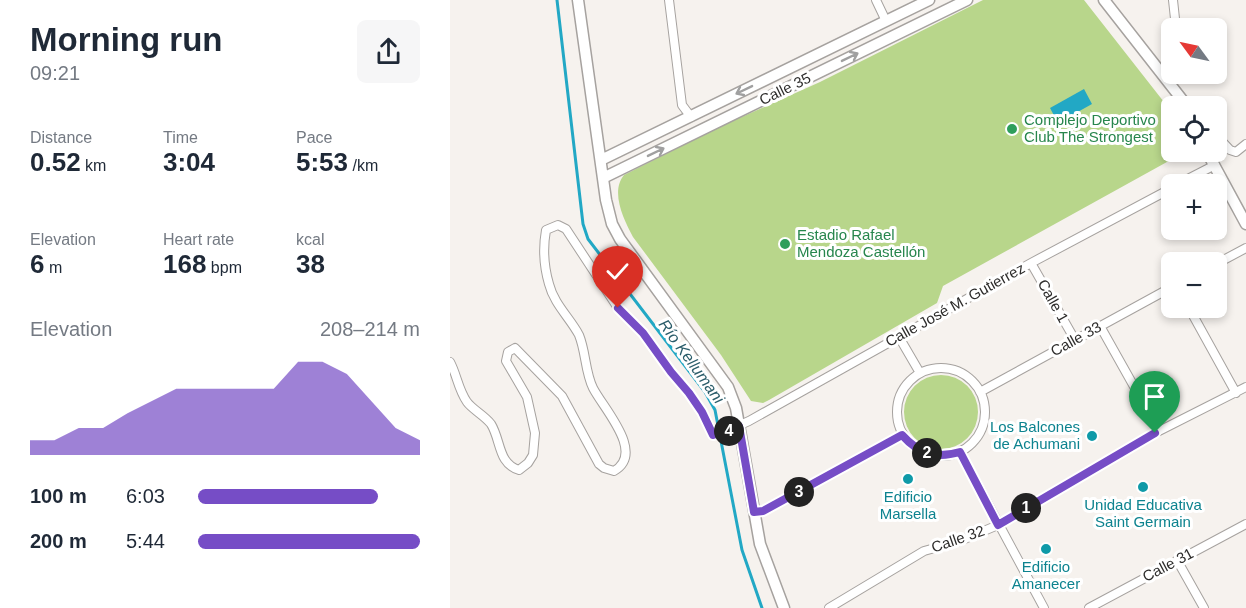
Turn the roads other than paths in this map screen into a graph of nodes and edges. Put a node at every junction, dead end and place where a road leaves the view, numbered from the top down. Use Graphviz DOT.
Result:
graph roads {
  1 [pos="578,0"];
  2 [pos="670,0"];
  3 [pos="876,0"];
  4 [pos="929,0"];
  5 [pos="967,0"];
  6 [pos="1104,0"];
  7 [pos="1173,0"];
  8 [pos="1175,18"];
  9 [pos="886,21"];
  10 [pos="893,36"];
  11 [pos="818,54"];
  12 [pos="1161,67"];
  13 [pos="825,69"];
  14 [pos="769,78"];
  15 [pos="776,93"];
  16 [pos="691,117"];
  17 [pos="697,132"];
  18 [pos="1246,144"];
  19 [pos="1227,147"];
  20 [pos="600,160"];
  21 [pos="1213,162"];
  22 [pos="1215,165"];
  23 [pos="1197,174"];
  24 [pos="603,178"];
  25 [pos="1161,194"];
  26 [pos="1246,224"];
  27 [pos="1246,248"];
  28 [pos="1227,258"];
  29 [pos="1031,262"];
  30 [pos="1161,293"];
  31 [pos="1195,318"];
  32 [pos="1100,326"];
  33 [pos="899,337"];
  34 [pos="1075,340"];
  35 [pos="450,363"];
  36 [pos="920,374"];
  37 [pos="1246,387"];
  38 [pos="981,392"];
  39 [pos="1236,393"];
  40 [pos="734,428"];
  41 [pos="1160,431"];
  42 [pos="902,435"];
  43 [pos="960,452"];
  44 [pos="754,512"];
  45 [pos="1246,524"];
  46 [pos="998,525"];
  47 [pos="1177,560"];
  48 [pos="784,608"];
  49 [pos="829,608"];
  50 [pos="1044,608"];
  51 [pos="1089,608"];
  52 [pos="1204,608"];
  1 -- 20 [label="street"];
  2 -- 16 [label="street"];
  3 -- 9 [label="street"];
  4 -- 9 [label="street, Calle 35"];
  5 -- 10 [label="street, Calle 35"];
  6 -- 12 [label="street"];
  7 -- 8 [label="street"];
  9 -- 10 [label="street"];
  9 -- 11 [label="street, Calle 35"];
  13 -- 10 [label="street, Calle 35, one-way"];
  11 -- 13 [label="street"];
  11 -- 14 [label="street, Calle 35"];
  13 -- 15 [label="street, Calle 35"];
  14 -- 15 [label="street"];
  14 -- 16 [label="street, Calle 35, one-way"];
  15 -- 17 [label="street, Calle 35"];
  16 -- 17 [label="street"];
  16 -- 20 [label="street, Calle 35"];
  24 -- 17 [label="street, Calle 35, one-way"];
  18 -- 19 [label="street"];
  20 -- 24 [label="street"];
  21 -- 22 [label="street"];
  22 -- 23 [label="street"];
  22 -- 26 [label="street"];
  24 -- 40 [label="street"];
  25 -- 29 [label="street, Calle José M. Gutierrez"];
  27 -- 28 [label="street"];
  29 -- 33 [label="street, Calle José M. Gutierrez"];
  29 -- 34 [label="street, Calle 1"];
  30 -- 32 [label="street, Calle 33"];
  31 -- 39 [label="street"];
  32 -- 34 [label="street, Calle 33"];
  32 -- 41 [label="street"];
  33 -- 36 [label="street"];
  33 -- 40 [label="street, Calle José M. Gutierrez"];
  34 -- 38 [label="street, Calle 33"];
  35 -- 40 [label="street, Calle José M. Gutierrez"];
  36 -- 38 [label="street"];
  36 -- 42 [label="street"];
  37 -- 39 [label="street, Calle 32"];
  38 -- 43 [label="street"];
  39 -- 41 [label="street, Calle 32"];
  40 -- 44 [label="street"];
  41 -- 46 [label="street, Calle 32"];
  42 -- 43 [label="street"];
  42 -- 44 [label="street"];
  43 -- 46 [label="street"];
  44 -- 48 [label="street"];
  45 -- 47 [label="street, Calle 31"];
  46 -- 49 [label="street, Calle 32"];
  46 -- 50 [label="street"];
  47 -- 51 [label="street, Calle 31"];
  47 -- 52 [label="street"];
}
